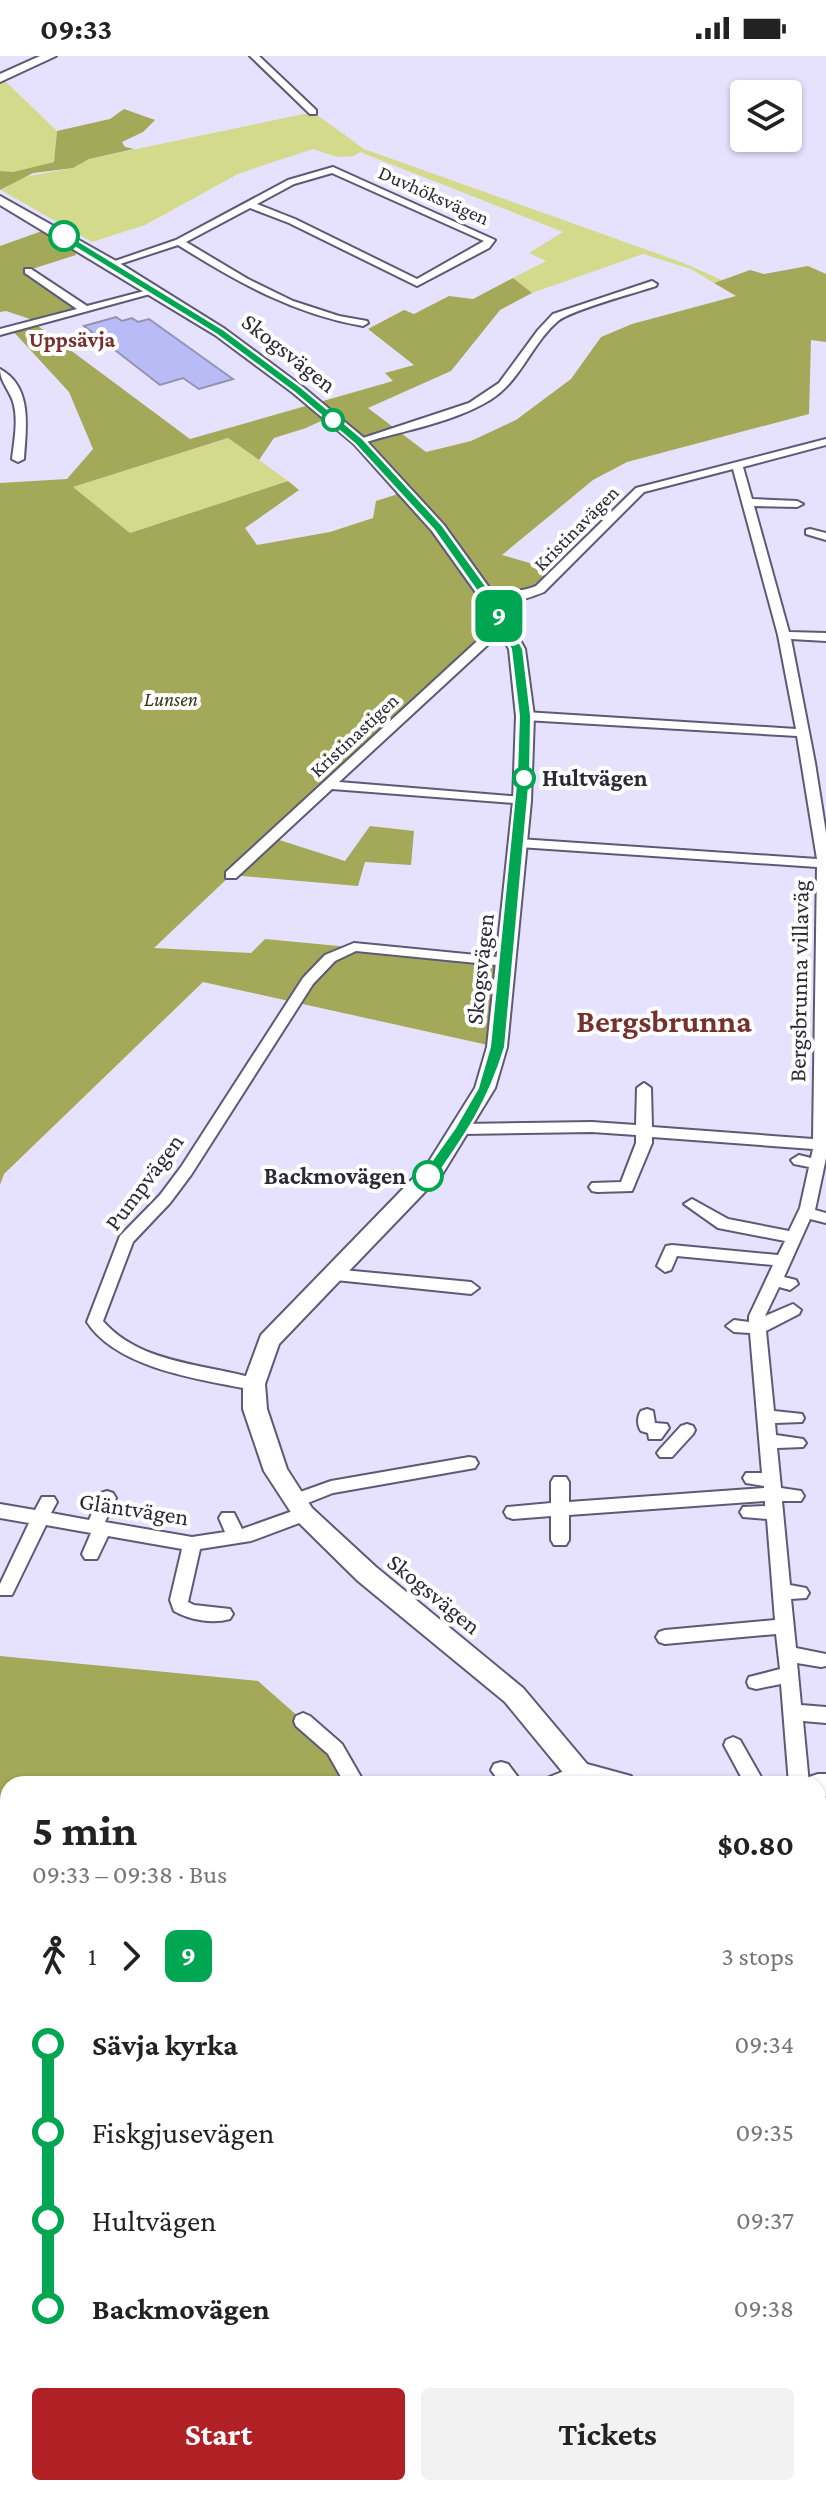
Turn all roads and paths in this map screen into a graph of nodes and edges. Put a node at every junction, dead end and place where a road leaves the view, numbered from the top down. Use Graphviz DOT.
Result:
graph roads {
  1 [pos="50,56"];
  2 [pos="254,56"];
  3 [pos="0,78"];
  4 [pos="313,112"];
  5 [pos="0,200"];
  6 [pos="249,204"];
  7 [pos="179,242"];
  8 [pos="111,264"];
  9 [pos="28,271"];
  10 [pos="652,284"];
  11 [pos="156,291"];
  12 [pos="86,310"];
  13 [pos="363,323"];
  14 [pos="0,332"];
  15 [pos="0,372"];
  16 [pos="359,441"];
  17 [pos="826,442"];
  18 [pos="18,459"];
  19 [pos="737,465"];
  20 [pos="747,502"];
  21 [pos="797,504"];
  22 [pos="810,532"];
  23 [pos="826,537"];
  24 [pos="490,600"];
  25 [pos="503,624"];
  26 [pos="784,635"];
  27 [pos="826,637"];
  28 [pos="525,716"];
  29 [pos="803,733"];
  30 [pos="330,785"];
  31 [pos="820,791"];
  32 [pos="522,801"];
  33 [pos="519,843"];
  34 [pos="825,864"];
  35 [pos="231,875"];
  36 [pos="507,962"];
  37 [pos="824,1003"];
  38 [pos="824,1041"];
  39 [pos="644,1088"];
  40 [pos="462,1129"];
  41 [pos="644,1131"];
  42 [pos="823,1145"];
  43 [pos="799,1160"];
  44 [pos="817,1164"];
  45 [pos="597,1187"];
  46 [pos="692,1204"];
  47 [pos="806,1213"];
  48 [pos="826,1218"];
  49 [pos="794,1237"];
  50 [pos="783,1261"];
  51 [pos="665,1266"];
  52 [pos="332,1275"];
  53 [pos="471,1288"];
  54 [pos="793,1310"];
  55 [pos="734,1326"];
  56 [pos="758,1328"];
  57 [pos="254,1384"];
  58 [pos="766,1417"];
  59 [pos="796,1418"];
  60 [pos="687,1430"];
  61 [pos="767,1441"];
  62 [pos="797,1443"];
  63 [pos="666,1453"];
  64 [pos="469,1463"];
  65 [pos="560,1482"];
  66 [pos="766,1491"];
  67 [pos="795,1496"];
  68 [pos="107,1498"];
  69 [pos="300,1507"];
  70 [pos="45,1510"];
  71 [pos="560,1510"];
  72 [pos="513,1512"];
  73 [pos="749,1512"];
  74 [pos="9,1517"];
  75 [pos="228,1518"];
  76 [pos="98,1528"];
  77 [pos="236,1536"];
  78 [pos="560,1540"];
  79 [pos="192,1544"];
  80 [pos="91,1554"];
  81 [pos="6,1590"];
  82 [pos="780,1591"];
  83 [pos="800,1593"];
  84 [pos="219,1619"];
  85 [pos="784,1626"];
  86 [pos="665,1637"];
  87 [pos="786,1653"];
  88 [pos="821,1660"];
  89 [pos="788,1675"];
  90 [pos="756,1682"];
  91 [pos="792,1712"];
  92 [pos="826,1715"];
  93 [pos="303,1721"];
  94 [pos="733,1745"];
  95 [pos="579,1773"];
  96 [pos="350,1776"];
  97 [pos="572,1776"];
  98 [pos="591,1776"];
  99 [pos="750,1776"];
  100 [pos="798,1776"];
  1 -- 3 [label="street"];
  2 -- 4 [label="street"];
  5 -- 8 [label="street, Skogsvägen"];
  6 -- 6 [label="street, Duvhöksvägen"];
  6 -- 7 [label="street"];
  7 -- 8 [label="street"];
  7 -- 13 [label="street"];
  8 -- 11 [label="street, Skogsvägen"];
  9 -- 12 [label="street"];
  10 -- 16 [label="street"];
  11 -- 12 [label="street"];
  11 -- 16 [label="street, Skogsvägen"];
  12 -- 14 [label="street"];
  15 -- 18 [label="street"];
  16 -- 24 [label="street, Skogsvägen"];
  17 -- 19 [label="street, Kristinavägen"];
  19 -- 20 [label="street, Bergsbrunna villaväg"];
  19 -- 24 [label="street, Kristinavägen"];
  20 -- 21 [label="street"];
  20 -- 26 [label="street, Bergsbrunna villaväg"];
  22 -- 23 [label="street"];
  24 -- 25 [label="street, Skogsvägen"];
  25 -- 28 [label="street, Skogsvägen"];
  25 -- 30 [label="street, Kristinastigen"];
  26 -- 27 [label="street"];
  26 -- 29 [label="street, Bergsbrunna villaväg"];
  28 -- 29 [label="street"];
  28 -- 32 [label="street, Skogsvägen"];
  29 -- 31 [label="street, Bergsbrunna villaväg"];
  30 -- 32 [label="street"];
  30 -- 35 [label="street, Kristinastigen"];
  31 -- 34 [label="street, Bergsbrunna villaväg"];
  32 -- 33 [label="street, Skogsvägen"];
  33 -- 34 [label="street"];
  33 -- 36 [label="street, Skogsvägen"];
  34 -- 37 [label="street, Bergsbrunna villaväg"];
  36 -- 40 [label="street, Skogsvägen"];
  36 -- 57 [label="street, Pumpvägen"];
  37 -- 38 [label="street, Bergsbrunna villaväg"];
  38 -- 42 [label="street, Bergsbrunna villaväg"];
  39 -- 41 [label="street"];
  40 -- 41 [label="street"];
  40 -- 52 [label="street, Skogsvägen"];
  41 -- 42 [label="street"];
  41 -- 45 [label="street"];
  42 -- 44 [label="street, Bergsbrunna villaväg"];
  43 -- 44 [label="street"];
  44 -- 47 [label="street, Bergsbrunna villaväg"];
  46 -- 49 [label="street"];
  47 -- 48 [label="street"];
  47 -- 49 [label="street, Bergsbrunna villaväg"];
  49 -- 50 [label="street, Bergsbrunna villaväg"];
  50 -- 51 [label="street"];
  50 -- 56 [label="street, Bergsbrunna villaväg"];
  52 -- 53 [label="street"];
  52 -- 57 [label="street, Skogsvägen"];
  54 -- 56 [label="street"];
  55 -- 56 [label="street"];
  56 -- 58 [label="street, Bergsbrunna villaväg"];
  57 -- 69 [label="street, Skogsvägen"];
  58 -- 59 [label="street"];
  58 -- 61 [label="street, Bergsbrunna villaväg"];
  60 -- 63 [label="street"];
  61 -- 62 [label="street"];
  61 -- 66 [label="street, Bergsbrunna villaväg"];
  64 -- 69 [label="street, Gläntvägen"];
  65 -- 71 [label="street"];
  66 -- 67 [label="street"];
  66 -- 71 [label="street"];
  66 -- 73 [label="street"];
  66 -- 82 [label="street, Bergsbrunna villaväg"];
  68 -- 76 [label="street"];
  69 -- 77 [label="street, Gläntvägen"];
  69 -- 95 [label="street, Skogsvägen"];
  70 -- 74 [label="street, Gläntvägen"];
  70 -- 76 [label="street, Gläntvägen"];
  70 -- 81 [label="street"];
  71 -- 72 [label="street"];
  71 -- 78 [label="street"];
  75 -- 77 [label="street"];
  76 -- 79 [label="street, Gläntvägen"];
  76 -- 80 [label="street"];
  77 -- 79 [label="street, Gläntvägen"];
  79 -- 84 [label="street"];
  82 -- 83 [label="street"];
  82 -- 85 [label="street, Bergsbrunna villaväg"];
  85 -- 86 [label="street"];
  85 -- 87 [label="street, Bergsbrunna villaväg"];
  87 -- 88 [label="street"];
  87 -- 89 [label="street, Bergsbrunna villaväg"];
  89 -- 90 [label="street"];
  89 -- 91 [label="street, Bergsbrunna villaväg"];
  91 -- 92 [label="street"];
  91 -- 100 [label="street, Bergsbrunna villaväg"];
  93 -- 96 [label="street"];
  94 -- 99 [label="street"];
  95 -- 97 [label="street"];
  95 -- 98 [label="street"];
}
